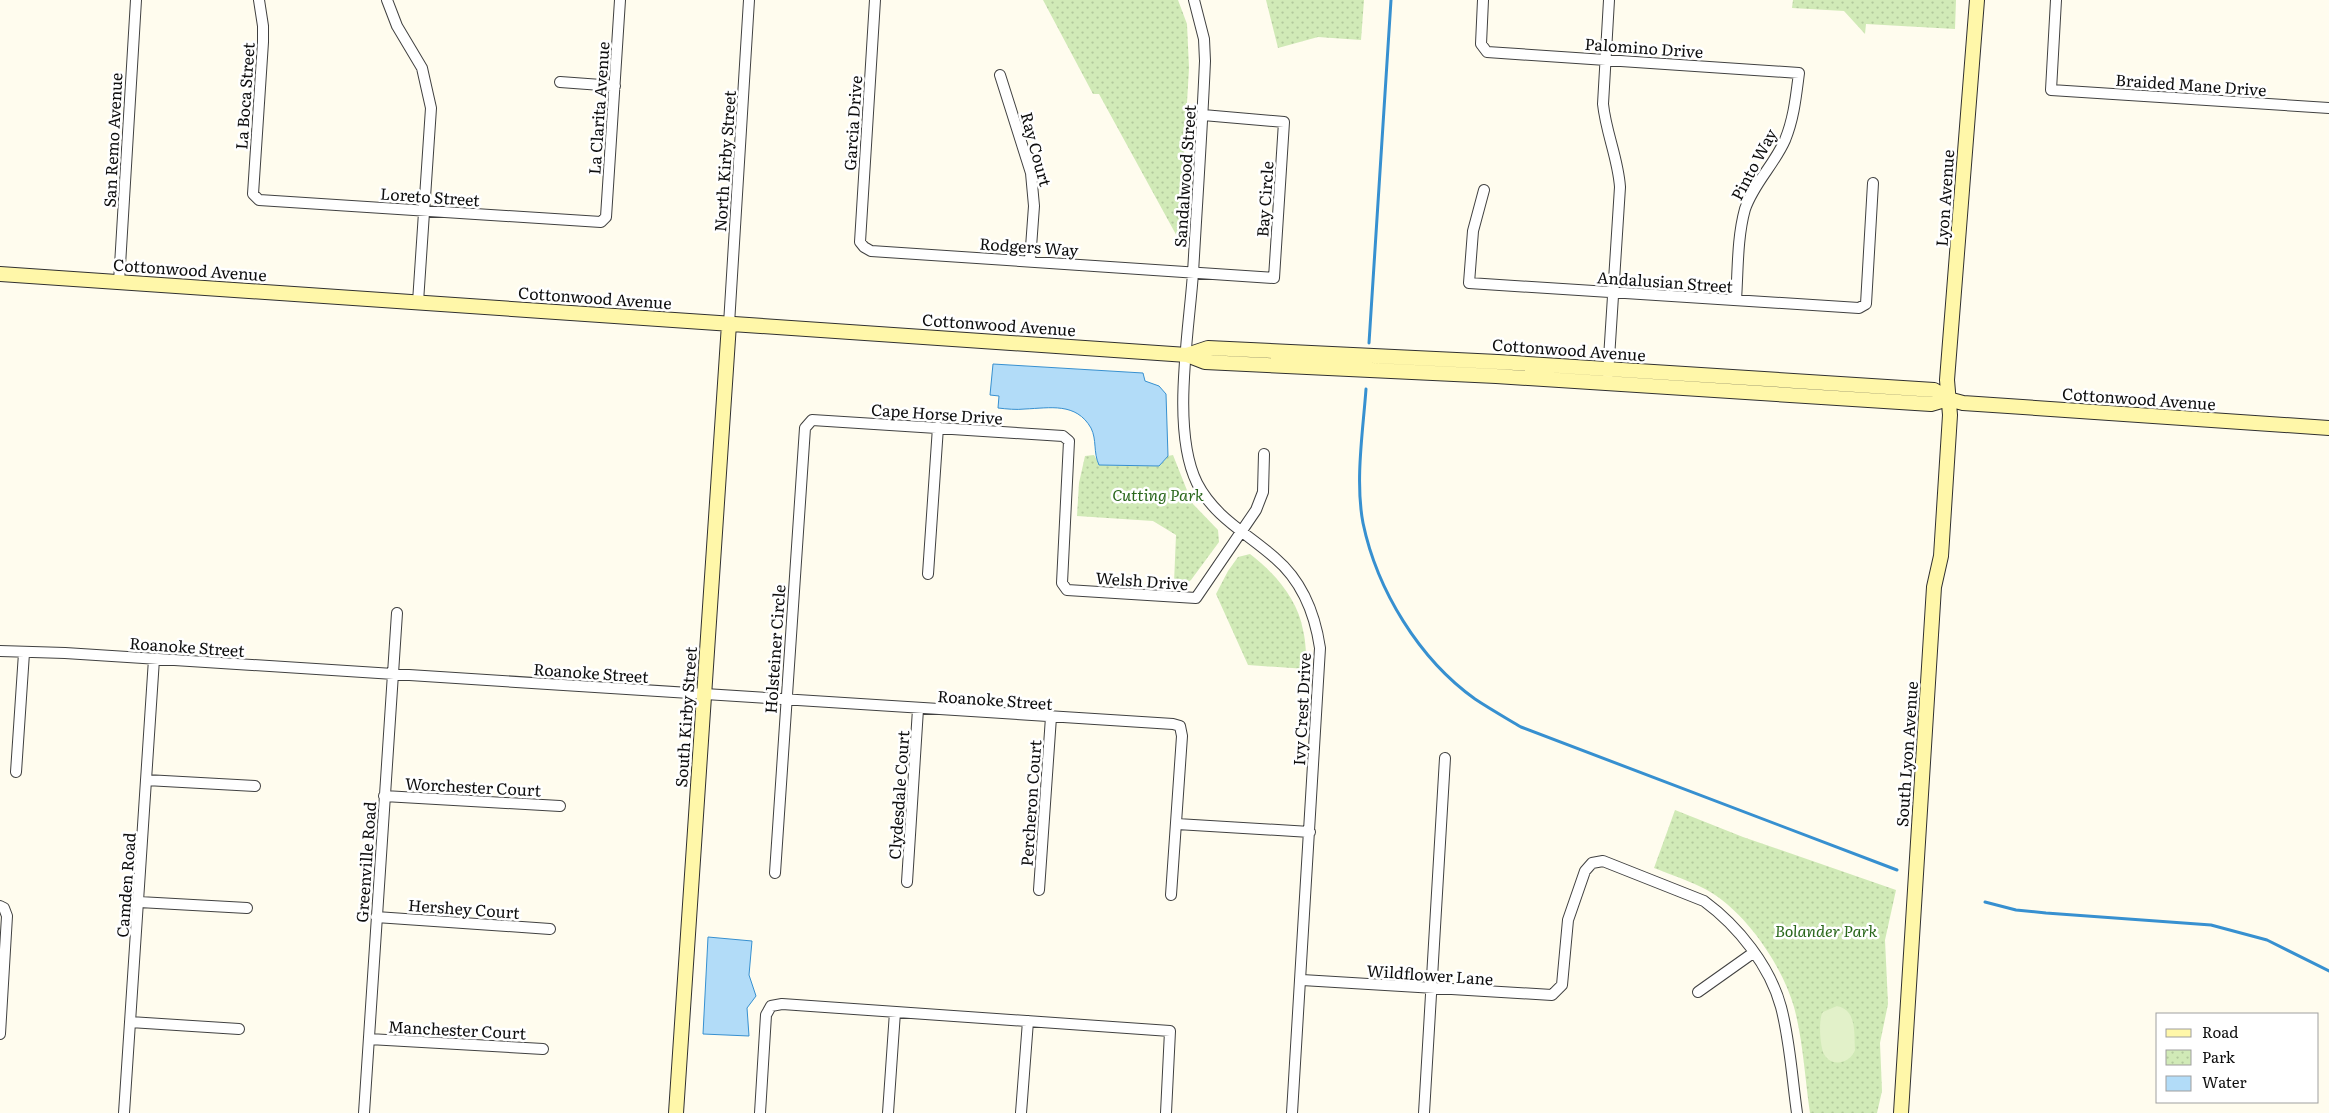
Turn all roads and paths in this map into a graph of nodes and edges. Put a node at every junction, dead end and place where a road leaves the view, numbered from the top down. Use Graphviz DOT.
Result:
graph roads {
  1 [pos="136,0"];
  2 [pos="259,0"];
  3 [pos="386,0"];
  4 [pos="620,0"];
  5 [pos="749,0"];
  6 [pos="875,0"];
  7 [pos="1194,0"];
  8 [pos="1483,0"];
  9 [pos="1609,0"];
  10 [pos="1977,0"];
  11 [pos="2056,0"];
  12 [pos="1605,60"];
  13 [pos="1799,73"];
  14 [pos="1000,75"];
  15 [pos="560,82"];
  16 [pos="615,86"];
  17 [pos="2329,108"];
  18 [pos="1203,115"];
  19 [pos="1873,183"];
  20 [pos="1484,190"];
  21 [pos="253,194"];
  22 [pos="425,211"];
  23 [pos="606,217"];
  24 [pos="864,248"];
  25 [pos="1030,262"];
  26 [pos="1193,272"];
  27 [pos="0,274"];
  28 [pos="119,282"];
  29 [pos="1612,292"];
  30 [pos="1736,300"];
  31 [pos="418,302"];
  32 [pos="729,324"];
  33 [pos="1186,355"];
  34 [pos="1608,369"];
  35 [pos="1608,383"];
  36 [pos="1948,399"];
  37 [pos="938,427"];
  38 [pos="805,428"];
  39 [pos="2329,428"];
  40 [pos="1264,454"];
  41 [pos="1241,533"];
  42 [pos="928,574"];
  43 [pos="1067,590"];
  44 [pos="397,613"];
  45 [pos="0,651"];
  46 [pos="24,653"];
  47 [pos="154,659"];
  48 [pos="393,674"];
  49 [pos="704,695"];
  50 [pos="786,700"];
  51 [pos="918,709"];
  52 [pos="1051,717"];
  53 [pos="1446,758"];
  54 [pos="16,772"];
  55 [pos="146,780"];
  56 [pos="255,786"];
  57 [pos="384,796"];
  58 [pos="560,806"];
  59 [pos="1177,824"];
  60 [pos="1310,832"];
  61 [pos="775,872"];
  62 [pos="907,882"];
  63 [pos="1039,890"];
  64 [pos="1172,895"];
  65 [pos="139,902"];
  66 [pos="2,907"];
  67 [pos="247,908"];
  68 [pos="376,918"];
  69 [pos="550,929"];
  70 [pos="1753,953"];
  71 [pos="1302,980"];
  72 [pos="1432,989"];
  73 [pos="1698,992"];
  74 [pos="895,1012"];
  75 [pos="1028,1020"];
  76 [pos="130,1022"];
  77 [pos="239,1029"];
  78 [pos="0,1034"];
  79 [pos="369,1038"];
  80 [pos="543,1049"];
  81 [pos="124,1113"];
  82 [pos="364,1113"];
  83 [pos="676,1113"];
  84 [pos="760,1113"];
  85 [pos="888,1113"];
  86 [pos="1021,1113"];
  87 [pos="1166,1113"];
  88 [pos="1292,1113"];
  89 [pos="1424,1113"];
  90 [pos="1797,1113"];
  91 [pos="1901,1113"];
  1 -- 28 [label="street, San Remo Avenue"];
  2 -- 21 [label="street, La Boca Street"];
  3 -- 22 [label="street"];
  4 -- 16 [label="street, La Clarita Avenue"];
  5 -- 32 [label="street, North Kirby Street"];
  6 -- 24 [label="street, Garcia Drive"];
  7 -- 18 [label="street, Sandalwood Street"];
  8 -- 12 [label="street, Palomino Drive"];
  9 -- 12 [label="street"];
  10 -- 36 [label="main road, Lyon Avenue"];
  11 -- 17 [label="street, Braided Mane Drive"];
  12 -- 13 [label="street, Palomino Drive"];
  12 -- 29 [label="street"];
  13 -- 30 [label="street, Pinto Way"];
  14 -- 25 [label="street, Ray Court"];
  15 -- 16 [label="street"];
  16 -- 23 [label="street, La Clarita Avenue"];
  18 -- 26 [label="street, Sandalwood Street"];
  18 -- 26 [label="street, Bay Circle"];
  19 -- 30 [label="street, Andalusian Street"];
  20 -- 29 [label="street, Andalusian Street"];
  21 -- 22 [label="street, Loreto Street"];
  22 -- 23 [label="street, Loreto Street"];
  22 -- 31 [label="street"];
  24 -- 25 [label="street, Rodgers Way"];
  25 -- 26 [label="street, Rodgers Way"];
  26 -- 33 [label="street, Sandalwood Street"];
  27 -- 28 [label="main road, Cottonwood Avenue"];
  28 -- 31 [label="main road, Cottonwood Avenue"];
  29 -- 30 [label="street, Andalusian Street"];
  29 -- 34 [label="street"];
  31 -- 32 [label="main road, Cottonwood Avenue"];
  32 -- 33 [label="main road, Cottonwood Avenue"];
  32 -- 49 [label="main road, South Kirby Street"];
  33 -- 34 [label="main road, Cottonwood Avenue"];
  33 -- 35 [label="main road, Cottonwood Avenue"];
  33 -- 41 [label="street, Ivy Crest Drive"];
  34 -- 35 [label="street"];
  34 -- 36 [label="main road, Cottonwood Avenue"];
  35 -- 36 [label="main road, Cottonwood Avenue"];
  36 -- 39 [label="main road, Cottonwood Avenue"];
  36 -- 91 [label="main road, South Lyon Avenue"];
  37 -- 38 [label="street, Cape Horse Drive"];
  37 -- 42 [label="street"];
  37 -- 43 [label="street, Cape Horse Drive"];
  38 -- 50 [label="street, Holsteiner Circle"];
  40 -- 41 [label="street"];
  41 -- 43 [label="street, Welsh Drive"];
  41 -- 60 [label="street, Ivy Crest Drive"];
  44 -- 48 [label="street, Greenville Road"];
  45 -- 46 [label="street, Roanoke Street"];
  46 -- 47 [label="street, Roanoke Street"];
  46 -- 54 [label="street"];
  47 -- 48 [label="street, Roanoke Street"];
  47 -- 55 [label="street, Camden Road"];
  48 -- 49 [label="street, Roanoke Street"];
  48 -- 57 [label="street, Greenville Road"];
  49 -- 50 [label="street, Roanoke Street"];
  49 -- 83 [label="main road, South Kirby Street"];
  50 -- 51 [label="street, Roanoke Street"];
  50 -- 61 [label="street, Holsteiner Circle"];
  51 -- 52 [label="street, Roanoke Street"];
  51 -- 62 [label="street, Clydesdale Court"];
  52 -- 59 [label="street, Roanoke Street"];
  52 -- 63 [label="street, Percheron Court"];
  53 -- 72 [label="street"];
  55 -- 56 [label="street"];
  55 -- 65 [label="street, Camden Road"];
  57 -- 58 [label="street, Worchester Court"];
  57 -- 68 [label="street, Greenville Road"];
  59 -- 60 [label="street"];
  59 -- 64 [label="street"];
  60 -- 71 [label="street, Ivy Crest Drive"];
  65 -- 67 [label="street"];
  65 -- 76 [label="street, Camden Road"];
  66 -- 78 [label="street"];
  68 -- 69 [label="street, Hershey Court"];
  68 -- 79 [label="street, Greenville Road"];
  70 -- 72 [label="street, Wildflower Lane"];
  70 -- 73 [label="street"];
  70 -- 90 [label="street"];
  71 -- 72 [label="street, Wildflower Lane"];
  71 -- 88 [label="street, Ivy Crest Drive"];
  72 -- 89 [label="street"];
  74 -- 75 [label="street"];
  74 -- 84 [label="street"];
  74 -- 85 [label="street"];
  75 -- 86 [label="street"];
  75 -- 87 [label="street"];
  76 -- 77 [label="street"];
  76 -- 81 [label="street, Camden Road"];
  79 -- 80 [label="street, Manchester Court"];
  79 -- 82 [label="street, Greenville Road"];
}
